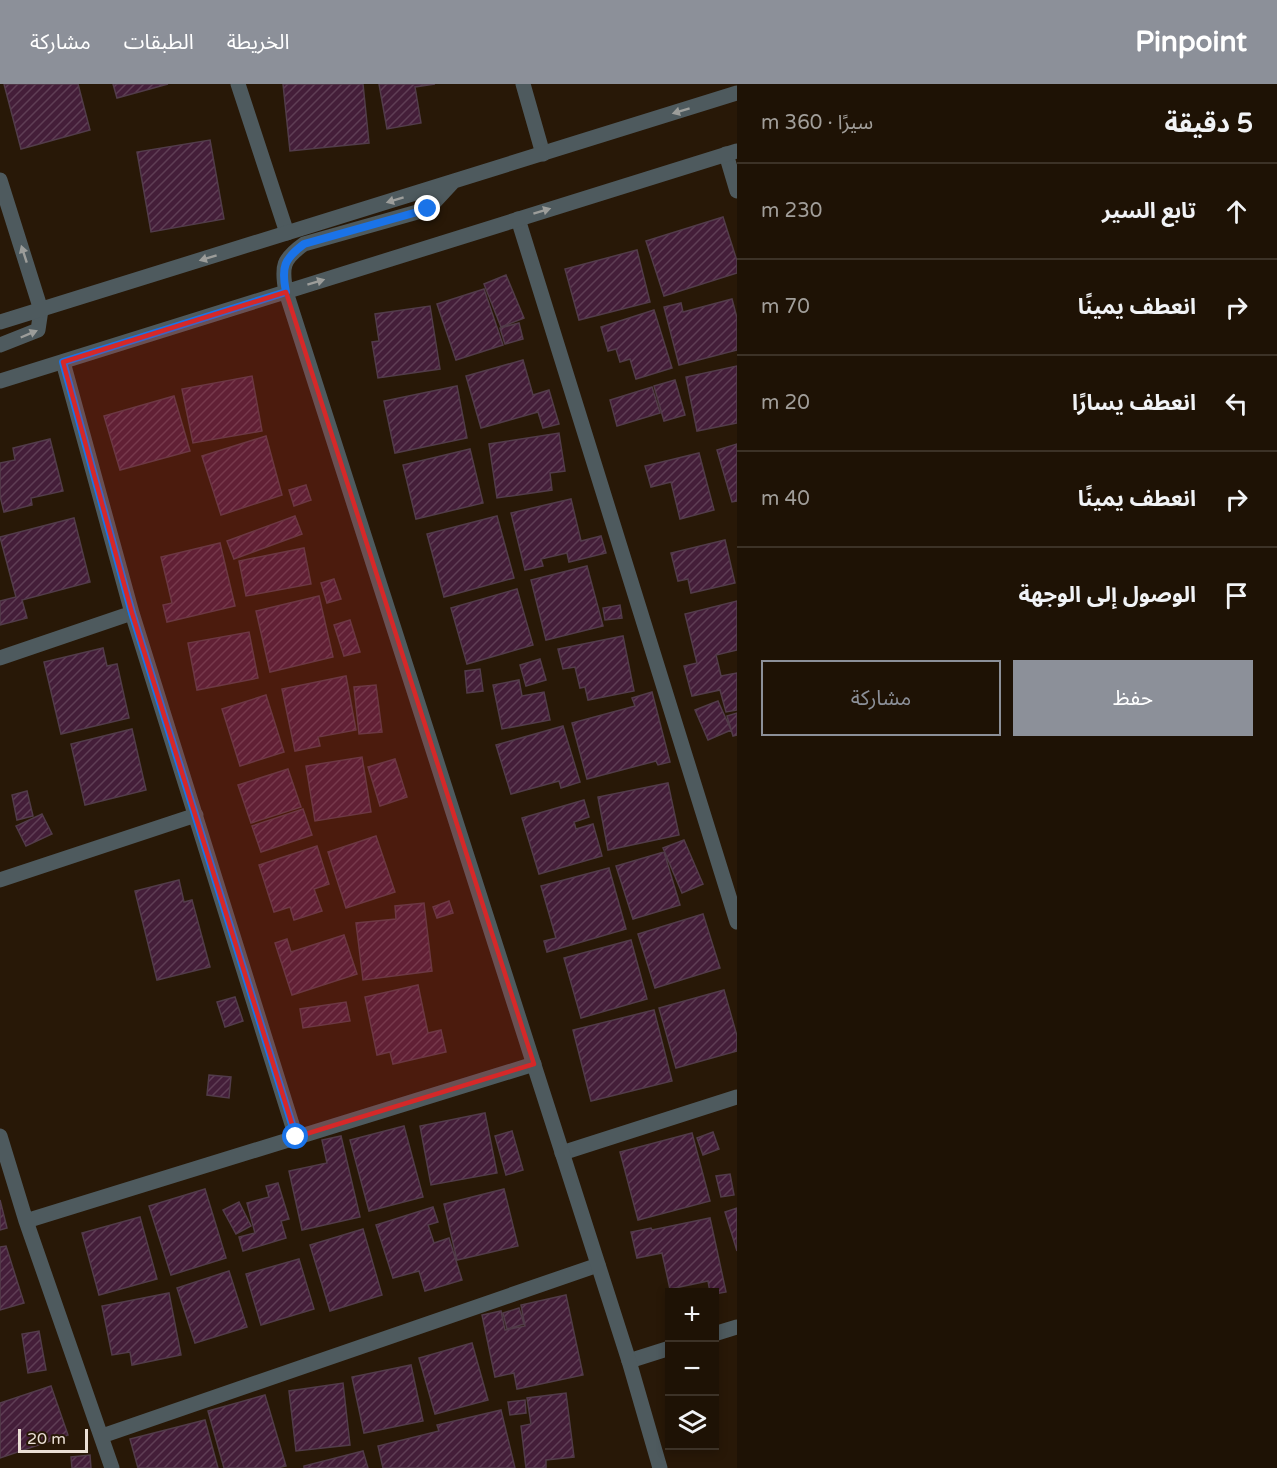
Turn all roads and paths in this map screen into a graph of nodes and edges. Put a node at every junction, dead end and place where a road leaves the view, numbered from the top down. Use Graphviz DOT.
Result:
graph roads {
  1 [pos="238,84"];
  2 [pos="523,84"];
  3 [pos="737,93"];
  4 [pos="731,152"];
  5 [pos="543,154"];
  6 [pos="0,180"];
  7 [pos="454,181"];
  8 [pos="737,191"];
  9 [pos="518,219"];
  10 [pos="287,233"];
  11 [pos="286,292"];
  12 [pos="41,309"];
  13 [pos="0,322"];
  14 [pos="0,345"];
  15 [pos="63,362"];
  16 [pos="0,381"];
  17 [pos="132,613"];
  18 [pos="0,658"];
  19 [pos="196,815"];
  20 [pos="0,880"];
  21 [pos="737,922"];
  22 [pos="534,1064"];
  23 [pos="737,1097"];
  24 [pos="0,1136"];
  25 [pos="296,1137"];
  26 [pos="562,1153"];
  27 [pos="26,1221"];
  28 [pos="598,1265"];
  29 [pos="737,1326"];
  30 [pos="719,1332"];
  31 [pos="665,1349"];
  32 [pos="628,1361"];
  33 [pos="102,1436"];
  34 [pos="112,1468"];
  35 [pos="660,1468"];
  1 -- 10 [label="street"];
  2 -- 5 [label="street"];
  3 -- 5 [label="street, one-way"];
  4 -- 8 [label="street"];
  9 -- 4 [label="street, one-way"];
  5 -- 7 [label="street"];
  12 -- 6 [label="street, one-way"];
  7 -- 10 [label="street, one-way"];
  7 -- 11 [label="street"];
  11 -- 9 [label="street, one-way"];
  9 -- 21 [label="street"];
  10 -- 12 [label="street, one-way"];
  11 -- 15 [label="street"];
  11 -- 22 [label="street"];
  12 -- 13 [label="street"];
  14 -- 12 [label="street, one-way"];
  15 -- 16 [label="street"];
  15 -- 17 [label="street"];
  17 -- 18 [label="street"];
  17 -- 19 [label="street"];
  19 -- 20 [label="street"];
  19 -- 25 [label="street"];
  22 -- 25 [label="street"];
  22 -- 26 [label="street"];
  23 -- 26 [label="street"];
  24 -- 27 [label="street"];
  25 -- 27 [label="street"];
  26 -- 28 [label="street"];
  27 -- 33 [label="street"];
  28 -- 32 [label="street"];
  28 -- 33 [label="street"];
  29 -- 30 [label="street"];
  31 -- 32 [label="street"];
  32 -- 35 [label="street"];
  33 -- 34 [label="street"];
}
